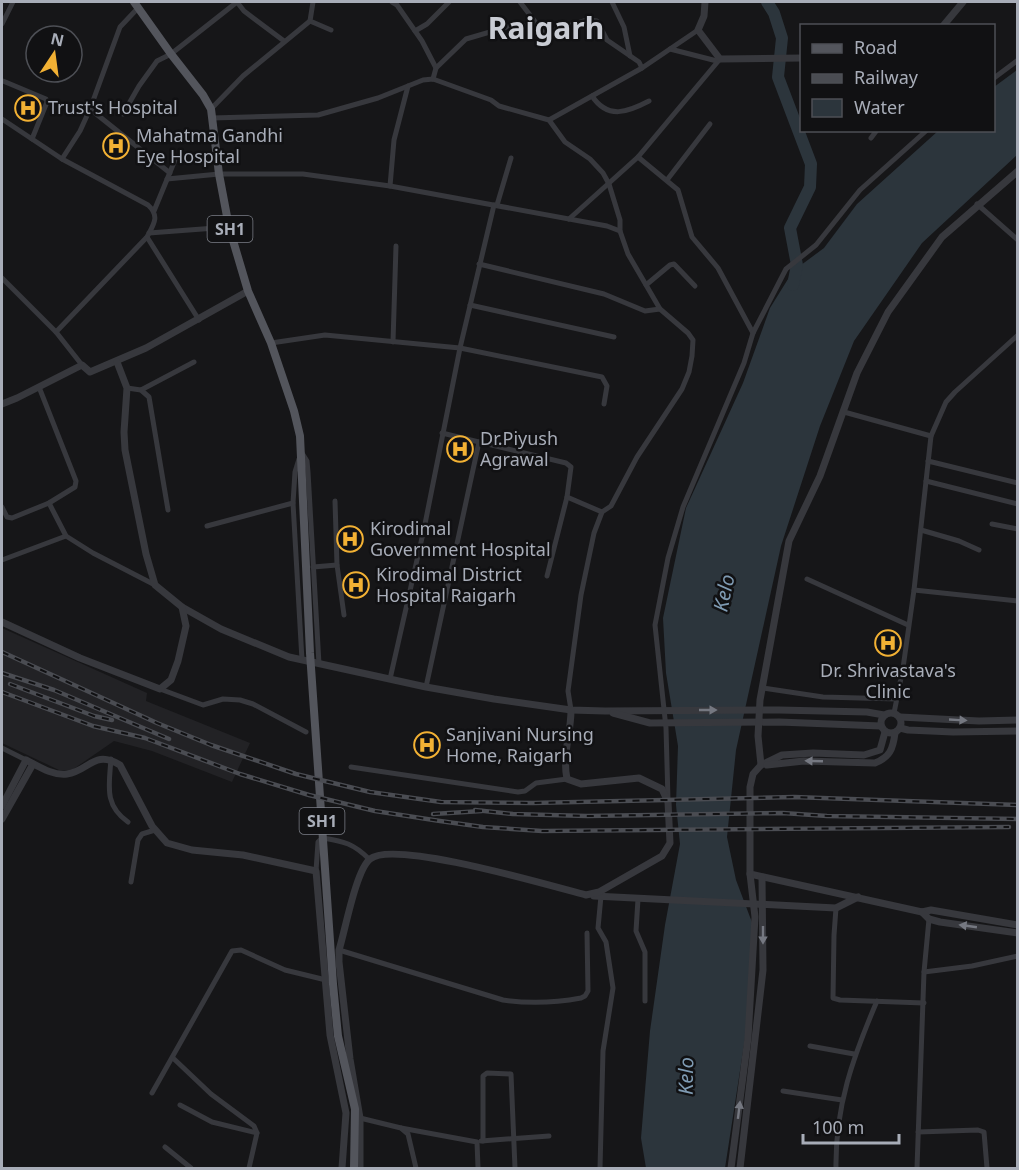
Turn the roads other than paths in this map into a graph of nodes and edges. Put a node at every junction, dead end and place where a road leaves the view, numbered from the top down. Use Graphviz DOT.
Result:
graph roads {
  1 [pos="13,2"];
  2 [pos="237,2"];
  3 [pos="313,2"];
  4 [pos="392,2"];
  5 [pos="449,2"];
  6 [pos="520,2"];
  7 [pos="612,2"];
  8 [pos="705,2"];
  9 [pos="963,2"];
  10 [pos="136,5"];
  11 [pos="310,21"];
  12 [pos="2,24"];
  13 [pos="946,24"];
  14 [pos="537,27"];
  15 [pos="331,30"];
  16 [pos="698,30"];
  17 [pos="415,32"];
  18 [pos="284,41"];
  19 [pos="670,49"];
  20 [pos="171,54"];
  21 [pos="630,56"];
  22 [pos="800,58"];
  23 [pos="719,60"];
  24 [pos="1017,60"];
  25 [pos="436,68"];
  26 [pos="642,68"];
  27 [pos="995,76"];
  28 [pos="433,79"];
  29 [pos="3,81"];
  30 [pos="408,86"];
  31 [pos="592,96"];
  32 [pos="649,101"];
  33 [pos="90,110"];
  34 [pos="212,113"];
  35 [pos="123,114"];
  36 [pos="2,119"];
  37 [pos="549,120"];
  38 [pos="710,124"];
  39 [pos="876,132"];
  40 [pos="925,132"];
  41 [pos="871,138"];
  42 [pos="32,140"];
  43 [pos="638,157"];
  44 [pos="62,159"];
  45 [pos="511,159"];
  46 [pos="175,160"];
  47 [pos="1017,171"];
  48 [pos="170,173"];
  49 [pos="219,174"];
  50 [pos="167,179"];
  51 [pos="667,180"];
  52 [pos="609,184"];
  53 [pos="390,186"];
  54 [pos="977,204"];
  55 [pos="496,205"];
  56 [pos="154,211"];
  57 [pos="569,219"];
  58 [pos="229,228"];
  59 [pos="620,231"];
  60 [pos="148,235"];
  61 [pos="1017,240"];
  62 [pos="396,246"];
  63 [pos="479,264"];
  64 [pos="2,278"];
  65 [pos="646,285"];
  66 [pos="694,286"];
  67 [pos="248,291"];
  68 [pos="470,305"];
  69 [pos="660,309"];
  70 [pos="199,320"];
  71 [pos="56,332"];
  72 [pos="753,333"];
  73 [pos="1017,335"];
  74 [pos="614,337"];
  75 [pos="393,342"];
  76 [pos="271,343"];
  77 [pos="460,348"];
  78 [pos="117,362"];
  79 [pos="194,362"];
  80 [pos="82,365"];
  81 [pos="39,387"];
  82 [pos="127,388"];
  83 [pos="141,390"];
  84 [pos="2,404"];
  85 [pos="604,404"];
  86 [pos="844,412"];
  87 [pos="442,433"];
  88 [pos="931,436"];
  89 [pos="479,442"];
  90 [pos="302,453"];
  91 [pos="928,461"];
  92 [pos="926,481"];
  93 [pos="1017,483"];
  94 [pos="567,497"];
  95 [pos="335,501"];
  96 [pos="49,503"];
  97 [pos="293,503"];
  98 [pos="1017,504"];
  99 [pos="2,507"];
  100 [pos="168,510"];
  101 [pos="602,512"];
  102 [pos="992,524"];
  103 [pos="207,526"];
  104 [pos="1017,529"];
  105 [pos="921,530"];
  106 [pos="66,536"];
  107 [pos="979,550"];
  108 [pos="2,560"];
  109 [pos="337,565"];
  110 [pos="313,567"];
  111 [pos="547,576"];
  112 [pos="807,579"];
  113 [pos="155,585"];
  114 [pos="914,590"];
  115 [pos="1017,601"];
  116 [pos="182,606"];
  117 [pos="344,615"];
  118 [pos="2,622"];
  119 [pos="908,625"];
  120 [pos="302,660"];
  121 [pos="319,664"];
  122 [pos="390,679"];
  123 [pos="426,687"];
  124 [pos="762,688"];
  125 [pos="160,689"];
  126 [pos="897,699"];
  127 [pos="571,710"];
  128 [pos="605,711"];
  129 [pos="884,715"];
  130 [pos="897,715"];
  131 [pos="1017,720"];
  132 [pos="883,729"];
  133 [pos="897,730"];
  134 [pos="1017,731"];
  135 [pos="306,732"];
  136 [pos="2,748"];
  137 [pos="111,759"];
  138 [pos="30,762"];
  139 [pos="761,765"];
  140 [pos="351,767"];
  141 [pos="567,779"];
  142 [pos="668,802"];
  143 [pos="2,806"];
  144 [pos="2,819"];
  145 [pos="128,822"];
  146 [pos="155,830"];
  147 [pos="369,859"];
  148 [pos="316,871"];
  149 [pos="750,874"];
  150 [pos="762,877"];
  151 [pos="131,882"];
  152 [pos="586,895"];
  153 [pos="601,896"];
  154 [pos="858,897"];
  155 [pos="638,899"];
  156 [pos="832,908"];
  157 [pos="922,912"];
  158 [pos="929,920"];
  159 [pos="1017,925"];
  160 [pos="587,933"];
  161 [pos="1017,933"];
  162 [pos="339,950"];
  163 [pos="1017,956"];
  164 [pos="924,972"];
  165 [pos="326,980"];
  166 [pos="645,1001"];
  167 [pos="877,1001"];
  168 [pos="924,1003"];
  169 [pos="810,1046"];
  170 [pos="854,1054"];
  171 [pos="173,1058"];
  172 [pos="783,1091"];
  173 [pos="152,1093"];
  174 [pos="842,1100"];
  175 [pos="180,1105"];
  176 [pos="360,1118"];
  177 [pos="402,1128"];
  178 [pos="257,1132"];
  179 [pos="918,1132"];
  180 [pos="549,1136"];
  181 [pos="514,1138"];
  182 [pos="480,1141"];
  183 [pos="165,1147"];
  184 [pos="191,1168"];
  185 [pos="249,1168"];
  186 [pos="342,1168"];
  187 [pos="354,1168"];
  188 [pos="360,1168"];
  189 [pos="416,1168"];
  190 [pos="478,1168"];
  191 [pos="515,1168"];
  192 [pos="600,1168"];
  193 [pos="732,1168"];
  194 [pos="740,1168"];
  195 [pos="836,1168"];
  196 [pos="917,1168"];
  197 [pos="987,1168"];
  1 -- 12 [label="street"];
  2 -- 18 [label="street"];
  2 -- 20 [label="street"];
  3 -- 11 [label="street"];
  4 -- 17 [label="street"];
  5 -- 17 [label="street"];
  6 -- 14 [label="street"];
  7 -- 21 [label="street"];
  8 -- 16 [label="street"];
  9 -- 13 [label="street"];
  10 -- 20 [label="main road, SH1"];
  10 -- 33 [label="street"];
  11 -- 15 [label="street"];
  11 -- 18 [label="street"];
  14 -- 21 [label="street"];
  14 -- 25 [label="street"];
  16 -- 19 [label="street"];
  16 -- 23 [label="street"];
  17 -- 25 [label="street"];
  18 -- 34 [label="street"];
  19 -- 23 [label="street"];
  19 -- 26 [label="street"];
  20 -- 34 [label="main road, SH1"];
  20 -- 35 [label="street"];
  21 -- 26 [label="street"];
  22 -- 23 [label="street"];
  23 -- 43 [label="street"];
  24 -- 27 [label="street"];
  25 -- 28 [label="street"];
  26 -- 31 [label="street"];
  28 -- 30 [label="street"];
  28 -- 37 [label="street"];
  29 -- 42 [label="street"];
  30 -- 34 [label="street"];
  30 -- 53 [label="street"];
  31 -- 32 [label="street"];
  31 -- 37 [label="street"];
  33 -- 44 [label="street"];
  33 -- 48 [label="street"];
  34 -- 49 [label="main road, SH1"];
  36 -- 42 [label="street"];
  37 -- 52 [label="street"];
  38 -- 51 [label="street"];
  39 -- 41 [label="street"];
  40 -- 72 [label="street"];
  42 -- 44 [label="street"];
  43 -- 51 [label="street"];
  43 -- 52 [label="street"];
  44 -- 56 [label="street"];
  45 -- 55 [label="street"];
  46 -- 48 [label="street"];
  47 -- 54 [label="street"];
  48 -- 50 [label="street"];
  49 -- 50 [label="street"];
  49 -- 53 [label="street"];
  49 -- 58 [label="main road, SH1"];
  50 -- 56 [label="street"];
  51 -- 72 [label="street"];
  52 -- 57 [label="street"];
  52 -- 59 [label="street"];
  53 -- 55 [label="street"];
  54 -- 61 [label="street"];
  54 -- 86 [label="street"];
  55 -- 57 [label="street"];
  55 -- 63 [label="street"];
  56 -- 60 [label="street"];
  57 -- 59 [label="street"];
  58 -- 60 [label="street"];
  58 -- 67 [label="main road, SH1"];
  59 -- 65 [label="street"];
  60 -- 70 [label="street"];
  60 -- 71 [label="street"];
  62 -- 75 [label="street"];
  63 -- 68 [label="street"];
  63 -- 69 [label="street"];
  64 -- 71 [label="street"];
  65 -- 66 [label="street"];
  65 -- 69 [label="street"];
  67 -- 70 [label="street"];
  67 -- 76 [label="main road, SH1"];
  68 -- 74 [label="street"];
  68 -- 77 [label="street"];
  69 -- 101 [label="street"];
  70 -- 78 [label="street"];
  71 -- 80 [label="street"];
  72 -- 142 [label="street"];
  73 -- 88 [label="street"];
  75 -- 76 [label="street"];
  75 -- 77 [label="street"];
  76 -- 90 [label="main road, SH1"];
  77 -- 85 [label="street"];
  77 -- 87 [label="street"];
  78 -- 80 [label="street"];
  78 -- 82 [label="street"];
  79 -- 83 [label="street"];
  80 -- 81 [label="street"];
  81 -- 84 [label="street"];
  81 -- 96 [label="street"];
  82 -- 83 [label="street"];
  82 -- 113 [label="street"];
  83 -- 100 [label="street"];
  86 -- 88 [label="street"];
  86 -- 124 [label="street"];
  87 -- 89 [label="street"];
  87 -- 122 [label="street"];
  88 -- 91 [label="street"];
  89 -- 94 [label="street"];
  89 -- 123 [label="street"];
  90 -- 97 [label="street"];
  90 -- 110 [label="street"];
  90 -- 187 [label="main road, SH1"];
  91 -- 92 [label="street"];
  91 -- 93 [label="street"];
  92 -- 98 [label="street"];
  92 -- 105 [label="street"];
  94 -- 101 [label="street"];
  94 -- 111 [label="street"];
  95 -- 109 [label="street"];
  96 -- 99 [label="street"];
  96 -- 106 [label="street"];
  97 -- 103 [label="street"];
  97 -- 120 [label="street"];
  101 -- 127 [label="street"];
  102 -- 104 [label="street"];
  105 -- 107 [label="street"];
  105 -- 114 [label="street"];
  106 -- 108 [label="street"];
  106 -- 113 [label="street"];
  109 -- 110 [label="street"];
  109 -- 117 [label="street"];
  110 -- 121 [label="street"];
  112 -- 119 [label="street"];
  113 -- 116 [label="street"];
  114 -- 115 [label="street"];
  114 -- 119 [label="street"];
  116 -- 120 [label="street"];
  116 -- 125 [label="street"];
  118 -- 125 [label="street"];
  119 -- 126 [label="street"];
  120 -- 121 [label="street"];
  121 -- 122 [label="street"];
  122 -- 123 [label="street"];
  123 -- 127 [label="street"];
  124 -- 126 [label="street"];
  124 -- 139 [label="street"];
  125 -- 135 [label="street"];
  126 -- 130 [label="street"];
  127 -- 128 [label="street"];
  127 -- 141 [label="street"];
  128 -- 129 [label="street, one-way"];
  128 -- 132 [label="street"];
  129 -- 130 [label="street"];
  129 -- 132 [label="street"];
  130 -- 131 [label="street, one-way"];
  130 -- 133 [label="street"];
  132 -- 133 [label="street"];
  132 -- 139 [label="street"];
  133 -- 134 [label="street"];
  133 -- 139 [label="street, one-way"];
  136 -- 138 [label="street"];
  137 -- 138 [label="street"];
  137 -- 145 [label="street"];
  137 -- 146 [label="street"];
  138 -- 143 [label="street"];
  138 -- 144 [label="street"];
  139 -- 149 [label="street"];
  140 -- 141 [label="street"];
  141 -- 142 [label="street"];
  142 -- 152 [label="street"];
  146 -- 148 [label="street"];
  146 -- 151 [label="street"];
  147 -- 148 [label="street"];
  147 -- 152 [label="street"];
  147 -- 162 [label="street"];
  148 -- 165 [label="street"];
  149 -- 150 [label="street"];
  193 -- 149 [label="street, one-way"];
  150 -- 154 [label="street"];
  150 -- 194 [label="street, one-way"];
  152 -- 153 [label="street"];
  153 -- 155 [label="street"];
  153 -- 192 [label="street"];
  154 -- 156 [label="street"];
  154 -- 157 [label="street"];
  155 -- 156 [label="street"];
  155 -- 166 [label="street"];
  156 -- 167 [label="street"];
  157 -- 158 [label="street"];
  157 -- 159 [label="street"];
  161 -- 158 [label="street, one-way"];
  158 -- 164 [label="street"];
  160 -- 162 [label="street"];
  162 -- 176 [label="street"];
  163 -- 164 [label="street"];
  164 -- 168 [label="street"];
  165 -- 171 [label="street"];
  165 -- 186 [label="street"];
  167 -- 168 [label="street"];
  167 -- 170 [label="street"];
  168 -- 179 [label="street"];
  169 -- 170 [label="street"];
  170 -- 174 [label="street"];
  171 -- 173 [label="street"];
  171 -- 178 [label="street"];
  172 -- 174 [label="street"];
  174 -- 195 [label="street"];
  175 -- 178 [label="street"];
  176 -- 177 [label="street"];
  176 -- 188 [label="street"];
  177 -- 182 [label="street"];
  177 -- 189 [label="street"];
  178 -- 185 [label="street"];
  179 -- 196 [label="street"];
  179 -- 197 [label="street"];
  180 -- 181 [label="street"];
  181 -- 182 [label="street"];
  181 -- 182 [label="street"];
  181 -- 191 [label="street"];
  182 -- 190 [label="street"];
  183 -- 184 [label="street"];
}
